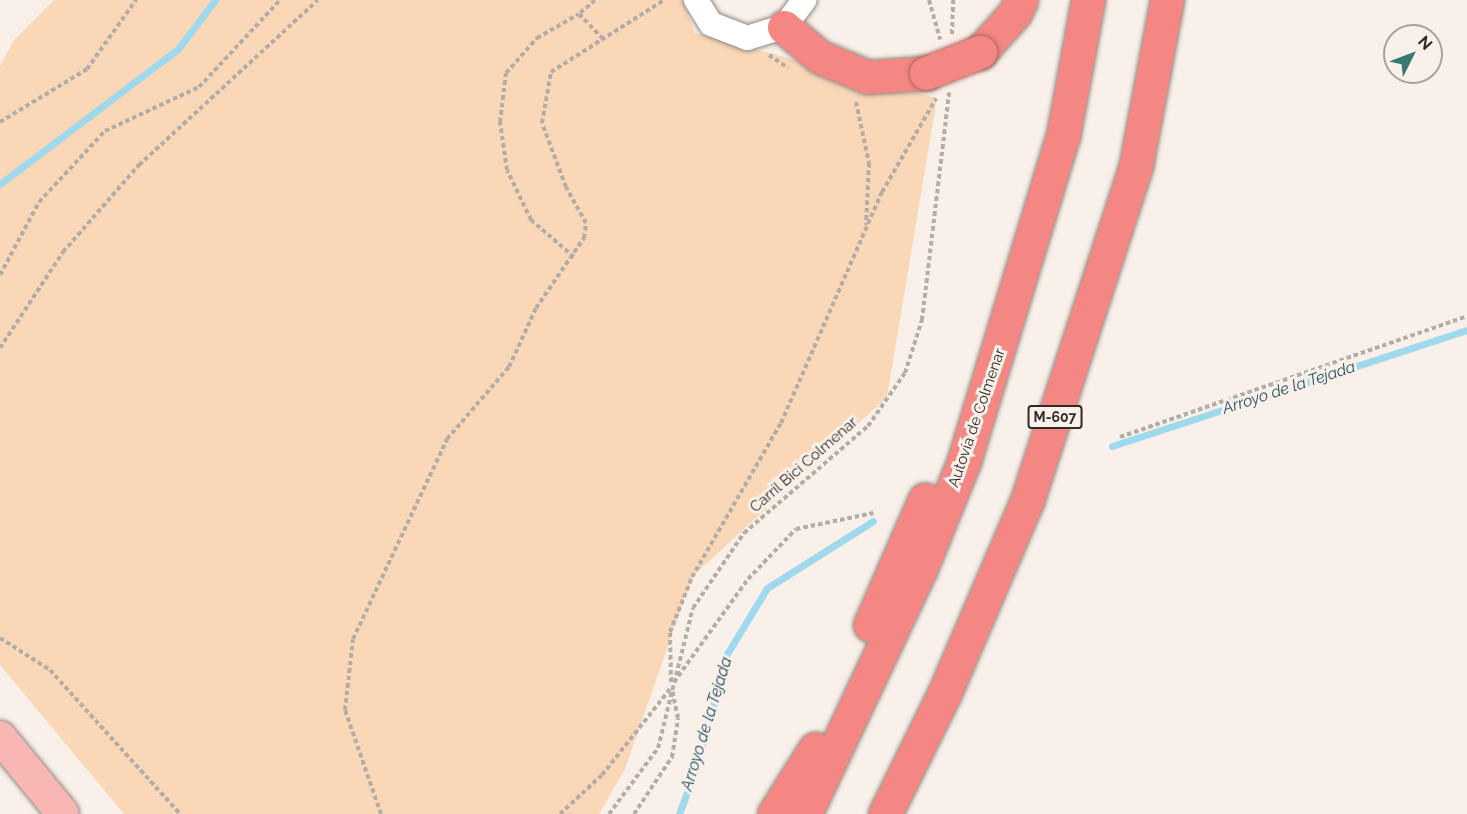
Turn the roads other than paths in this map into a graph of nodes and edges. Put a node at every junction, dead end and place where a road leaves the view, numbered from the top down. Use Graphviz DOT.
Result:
graph roads {
  1 [pos="696,0"];
  2 [pos="804,0"];
  3 [pos="1021,0"];
  4 [pos="1066,0"];
  5 [pos="1088,0"];
  6 [pos="1167,0"];
  7 [pos="784,27"];
  8 [pos="1064,32"];
  9 [pos="1063,136"];
  10 [pos="0,737"];
  11 [pos="63,814"];
  12 [pos="774,814"];
  13 [pos="805,814"];
  14 [pos="885,814"];
  1 -- 7 [label="street"];
  2 -- 7 [label="street"];
  3 -- 7 [label="highway, bridge"];
  4 -- 8 [label="highway"];
  5 -- 9 [label="highway, Autovía de Colmenar"];
  6 -- 14 [label="highway, M-607"];
  8 -- 9 [label="highway"];
  8 -- 12 [label="highway"];
  9 -- 13 [label="highway, Autovía de Colmenar"];
  10 -- 11 [label="main road"];
}
